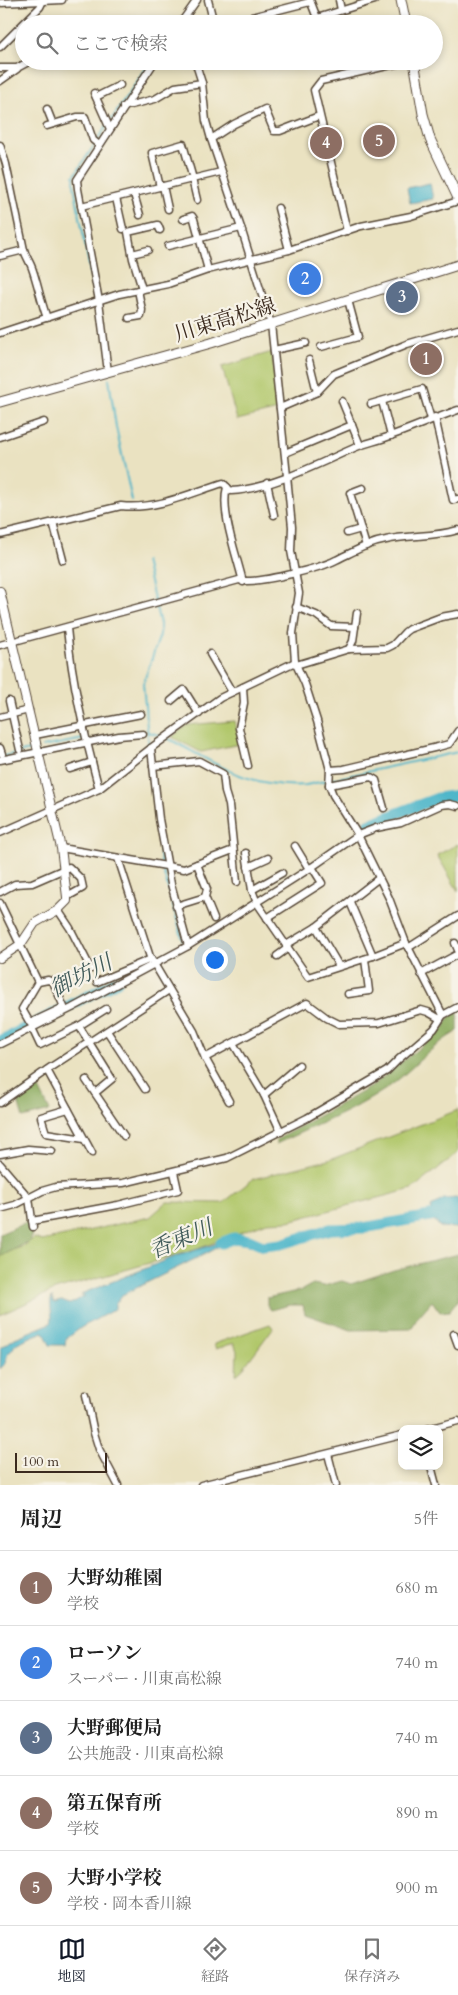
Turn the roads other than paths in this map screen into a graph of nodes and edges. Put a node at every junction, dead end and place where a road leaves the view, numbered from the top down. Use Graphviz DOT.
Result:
graph roads {
  1 [pos="62,0"];
  2 [pos="197,0"];
  3 [pos="208,0"];
  4 [pos="339,0"];
  5 [pos="374,0"];
  6 [pos="401,0"];
  7 [pos="43,1"];
  8 [pos="310,1"];
  9 [pos="0,3"];
  10 [pos="341,10"];
  11 [pos="33,15"];
  12 [pos="186,15"];
  13 [pos="212,15"];
  14 [pos="258,15"];
  15 [pos="316,15"];
  16 [pos="326,15"];
  17 [pos="404,15"];
  18 [pos="15,32"];
  19 [pos="0,36"];
  20 [pos="11,36"];
  21 [pos="0,47"];
  22 [pos="0,68"];
  23 [pos="15,68"];
  24 [pos="15,70"];
  25 [pos="149,70"];
  26 [pos="198,70"];
  27 [pos="369,70"];
  28 [pos="415,70"];
  29 [pos="0,81"];
  30 [pos="202,82"];
  31 [pos="120,85"];
  32 [pos="123,107"];
  33 [pos="47,109"];
  34 [pos="319,116"];
  35 [pos="108,127"];
  36 [pos="211,139"];
  37 [pos="97,143"];
  38 [pos="0,145"];
  39 [pos="221,172"];
  40 [pos="192,179"];
  41 [pos="162,187"];
  42 [pos="134,194"];
  43 [pos="116,198"];
  44 [pos="458,199"];
  45 [pos="196,200"];
  46 [pos="81,206"];
  47 [pos="278,208"];
  48 [pos="168,209"];
  49 [pos="140,215"];
  50 [pos="183,219"];
  51 [pos="241,228"];
  52 [pos="123,229"];
  53 [pos="160,230"];
  54 [pos="347,231"];
  55 [pos="200,239"];
  56 [pos="168,246"];
  57 [pos="24,250"];
  58 [pos="148,250"];
  59 [pos="289,250"];
  60 [pos="132,254"];
  61 [pos="0,256"];
  62 [pos="251,260"];
  63 [pos="458,265"];
  64 [pos="208,270"];
  65 [pos="140,290"];
  66 [pos="348,300"];
  67 [pos="99,301"];
  68 [pos="47,318"];
  69 [pos="129,318"];
  70 [pos="271,324"];
  71 [pos="458,329"];
  72 [pos="0,333"];
  73 [pos="306,343"];
  74 [pos="321,347"];
  75 [pos="274,350"];
  76 [pos="309,360"];
  77 [pos="108,372"];
  78 [pos="317,392"];
  79 [pos="382,401"];
  80 [pos="0,402"];
  81 [pos="342,402"];
  82 [pos="371,404"];
  83 [pos="280,408"];
  84 [pos="458,410"];
  85 [pos="433,418"];
  86 [pos="44,422"];
  87 [pos="352,425"];
  88 [pos="391,436"];
  89 [pos="0,437"];
  90 [pos="360,445"];
  91 [pos="285,453"];
  92 [pos="287,476"];
  93 [pos="267,484"];
  94 [pos="227,487"];
  95 [pos="363,488"];
  96 [pos="458,499"];
  97 [pos="274,515"];
  98 [pos="53,522"];
  99 [pos="361,529"];
  100 [pos="458,530"];
  101 [pos="347,533"];
  102 [pos="0,536"];
  103 [pos="366,546"];
  104 [pos="63,560"];
  105 [pos="295,572"];
  106 [pos="243,582"];
  107 [pos="0,591"];
  108 [pos="2,605"];
  109 [pos="296,607"];
  110 [pos="357,613"];
  111 [pos="458,614"];
  112 [pos="355,627"];
  113 [pos="67,628"];
  114 [pos="12,642"];
  115 [pos="0,646"];
  116 [pos="348,650"];
  117 [pos="210,654"];
  118 [pos="296,664"];
  119 [pos="243,687"];
  120 [pos="232,692"];
  121 [pos="9,701"];
  122 [pos="171,701"];
  123 [pos="29,710"];
  124 [pos="12,714"];
  125 [pos="141,714"];
  126 [pos="198,714"];
  127 [pos="0,717"];
  128 [pos="82,726"];
  129 [pos="458,731"];
  130 [pos="143,734"];
  131 [pos="35,735"];
  132 [pos="86,742"];
  133 [pos="151,748"];
  134 [pos="20,750"];
  135 [pos="39,751"];
  136 [pos="0,754"];
  137 [pos="92,762"];
  138 [pos="153,766"];
  139 [pos="248,766"];
  140 [pos="70,769"];
  141 [pos="330,770"];
  142 [pos="330,785"];
  143 [pos="100,789"];
  144 [pos="458,806"];
  145 [pos="384,808"];
  146 [pos="52,811"];
  147 [pos="0,833"];
  148 [pos="358,835"];
  149 [pos="295,846"];
  150 [pos="61,848"];
  151 [pos="233,850"];
  152 [pos="246,854"];
  153 [pos="118,858"];
  154 [pos="268,858"];
  155 [pos="197,864"];
  156 [pos="168,867"];
  157 [pos="248,867"];
  158 [pos="64,868"];
  159 [pos="311,868"];
  160 [pos="282,873"];
  161 [pos="379,878"];
  162 [pos="237,882"];
  163 [pos="252,890"];
  164 [pos="0,892"];
  165 [pos="68,897"];
  166 [pos="205,897"];
  167 [pos="350,902"];
  168 [pos="0,903"];
  169 [pos="257,903"];
  170 [pos="176,906"];
  171 [pos="58,910"];
  172 [pos="458,916"];
  173 [pos="267,918"];
  174 [pos="214,919"];
  175 [pos="316,928"];
  176 [pos="21,944"];
  177 [pos="188,946"];
  178 [pos="287,946"];
  179 [pos="407,946"];
  180 [pos="458,954"];
  181 [pos="277,956"];
  182 [pos="373,956"];
  183 [pos="0,958"];
  184 [pos="365,959"];
  185 [pos="152,962"];
  186 [pos="339,966"];
  187 [pos="91,969"];
  188 [pos="421,974"];
  189 [pos="38,982"];
  190 [pos="97,982"];
  191 [pos="169,990"];
  192 [pos="348,994"];
  193 [pos="458,1007"];
  194 [pos="106,1009"];
  195 [pos="442,1017"];
  196 [pos="79,1026"];
  197 [pos="32,1028"];
  198 [pos="107,1031"];
  199 [pos="90,1042"];
  200 [pos="233,1043"];
  201 [pos="0,1044"];
  202 [pos="205,1058"];
  203 [pos="298,1065"];
  204 [pos="47,1070"];
  205 [pos="86,1080"];
  206 [pos="145,1089"];
  207 [pos="95,1093"];
  208 [pos="264,1095"];
  209 [pos="229,1100"];
  210 [pos="0,1103"];
  211 [pos="68,1109"];
  212 [pos="281,1132"];
  213 [pos="124,1136"];
  214 [pos="84,1139"];
  215 [pos="52,1151"];
  216 [pos="92,1153"];
  217 [pos="0,1154"];
  218 [pos="0,1164"];
  219 [pos="174,1172"];
  220 [pos="28,1198"];
  221 [pos="0,1209"];
  222 [pos="454,1334"];
  223 [pos="458,1345"];
  224 [pos="86,1394"];
  225 [pos="458,1421"];
  226 [pos="442,1425"];
  227 [pos="398,1436"];
  228 [pos="328,1454"];
  229 [pos="432,1470"];
  230 [pos="223,1482"];
  231 [pos="118,1485"];
  232 [pos="201,1485"];
  233 [pos="336,1485"];
  234 [pos="436,1485"];
  1 -- 7 [label="street"];
  2 -- 12 [label="street"];
  3 -- 13 [label="street"];
  4 -- 10 [label="street"];
  5 -- 10 [label="street"];
  6 -- 17 [label="main road"];
  7 -- 9 [label="street"];
  7 -- 11 [label="street"];
  8 -- 14 [label="street"];
  8 -- 15 [label="street"];
  10 -- 16 [label="street"];
  18 -- 20 [label="street"];
  19 -- 20 [label="street"];
  20 -- 21 [label="street"];
  22 -- 23 [label="street"];
  24 -- 29 [label="street"];
  25 -- 32 [label="street"];
  26 -- 30 [label="street"];
  27 -- 34 [label="street"];
  28 -- 44 [label="main road"];
  30 -- 32 [label="street"];
  30 -- 36 [label="street"];
  31 -- 35 [label="street"];
  32 -- 35 [label="street"];
  33 -- 37 [label="street"];
  34 -- 36 [label="street"];
  34 -- 54 [label="street"];
  35 -- 37 [label="street"];
  36 -- 39 [label="street"];
  37 -- 46 [label="street"];
  38 -- 57 [label="street"];
  39 -- 40 [label="street"];
  39 -- 51 [label="street"];
  40 -- 41 [label="street"];
  40 -- 41 [label="street"];
  40 -- 45 [label="street"];
  41 -- 42 [label="street"];
  41 -- 48 [label="street"];
  42 -- 43 [label="street"];
  42 -- 49 [label="street"];
  43 -- 46 [label="street"];
  43 -- 52 [label="street"];
  44 -- 54 [label="street"];
  46 -- 67 [label="street"];
  47 -- 59 [label="street"];
  50 -- 55 [label="street"];
  51 -- 55 [label="street"];
  51 -- 62 [label="street"];
  53 -- 60 [label="street"];
  54 -- 59 [label="street"];
  55 -- 56 [label="street"];
  55 -- 64 [label="street"];
  57 -- 61 [label="street"];
  57 -- 68 [label="street"];
  58 -- 60 [label="street"];
  59 -- 62 [label="street"];
  60 -- 65 [label="street"];
  62 -- 64 [label="street"];
  62 -- 70 [label="street"];
  63 -- 66 [label="main road, 川東高松線"];
  64 -- 65 [label="street"];
  65 -- 67 [label="street"];
  65 -- 69 [label="street"];
  66 -- 70 [label="main road, 川東高松線"];
  66 -- 74 [label="street"];
  67 -- 68 [label="street"];
  67 -- 77 [label="street"];
  68 -- 72 [label="street"];
  70 -- 75 [label="street"];
  70 -- 77 [label="main road, 川東高松線"];
  71 -- 78 [label="street"];
  73 -- 75 [label="street"];
  75 -- 83 [label="street"];
  76 -- 78 [label="street"];
  77 -- 80 [label="main road, 川東高松線"];
  78 -- 83 [label="street"];
  79 -- 82 [label="street"];
  79 -- 85 [label="street"];
  79 -- 88 [label="street"];
  81 -- 87 [label="street"];
  83 -- 91 [label="street"];
  84 -- 85 [label="street"];
  85 -- 88 [label="street"];
  85 -- 96 [label="street"];
  86 -- 89 [label="street"];
  87 -- 90 [label="street"];
  87 -- 91 [label="street"];
  88 -- 90 [label="street"];
  90 -- 92 [label="street"];
  91 -- 92 [label="street"];
  92 -- 93 [label="street"];
  92 -- 105 [label="street"];
  93 -- 94 [label="street"];
  93 -- 97 [label="street"];
  94 -- 98 [label="street"];
  94 -- 106 [label="street"];
  95 -- 99 [label="street"];
  98 -- 102 [label="street"];
  98 -- 104 [label="street"];
  99 -- 101 [label="street"];
  99 -- 103 [label="street"];
  100 -- 103 [label="street"];
  103 -- 105 [label="street"];
  105 -- 106 [label="street"];
  105 -- 109 [label="street"];
  106 -- 113 [label="street"];
  107 -- 108 [label="street"];
  108 -- 114 [label="street"];
  109 -- 112 [label="street"];
  109 -- 118 [label="street"];
  110 -- 112 [label="street"];
  111 -- 116 [label="street"];
  112 -- 116 [label="street"];
  113 -- 114 [label="street"];
  113 -- 128 [label="street"];
  114 -- 115 [label="street"];
  114 -- 123 [label="street"];
  116 -- 118 [label="street"];
  117 -- 120 [label="street"];
  118 -- 119 [label="street"];
  118 -- 141 [label="street"];
  119 -- 120 [label="street"];
  119 -- 139 [label="street"];
  120 -- 126 [label="street"];
  121 -- 124 [label="street"];
  122 -- 126 [label="street"];
  123 -- 124 [label="street"];
  123 -- 131 [label="street"];
  124 -- 127 [label="street"];
  124 -- 134 [label="street"];
  125 -- 128 [label="street"];
  126 -- 133 [label="street"];
  128 -- 131 [label="street"];
  128 -- 132 [label="street"];
  129 -- 141 [label="street"];
  130 -- 132 [label="street"];
  131 -- 135 [label="street"];
  132 -- 135 [label="street"];
  132 -- 137 [label="street"];
  133 -- 138 [label="street"];
  133 -- 143 [label="street"];
  135 -- 136 [label="street"];
  135 -- 146 [label="street"];
  137 -- 140 [label="street"];
  137 -- 143 [label="street"];
  138 -- 151 [label="street"];
  138 -- 156 [label="street"];
  141 -- 142 [label="street"];
  142 -- 145 [label="street"];
  142 -- 148 [label="street"];
  143 -- 146 [label="street"];
  144 -- 148 [label="street"];
  146 -- 147 [label="street"];
  146 -- 150 [label="street"];
  148 -- 159 [label="street"];
  148 -- 161 [label="street"];
  149 -- 159 [label="street"];
  150 -- 153 [label="street"];
  150 -- 158 [label="street"];
  151 -- 155 [label="street"];
  151 -- 162 [label="street"];
  152 -- 157 [label="street"];
  153 -- 156 [label="street"];
  153 -- 185 [label="street"];
  154 -- 157 [label="street"];
  155 -- 156 [label="street"];
  155 -- 166 [label="street"];
  156 -- 170 [label="street"];
  157 -- 163 [label="street"];
  158 -- 164 [label="street"];
  158 -- 165 [label="street"];
  158 -- 165 [label="street"];
  159 -- 169 [label="street"];
  159 -- 173 [label="street"];
  160 -- 163 [label="street"];
  161 -- 167 [label="street"];
  161 -- 179 [label="street"];
  163 -- 169 [label="street"];
  165 -- 171 [label="street"];
  166 -- 170 [label="street"];
  166 -- 174 [label="street"];
  167 -- 175 [label="street"];
  167 -- 182 [label="street"];
  168 -- 176 [label="street"];
  169 -- 173 [label="street"];
  169 -- 177 [label="street"];
  170 -- 177 [label="street"];
  171 -- 176 [label="street"];
  171 -- 187 [label="street"];
  172 -- 179 [label="street"];
  173 -- 178 [label="street"];
  175 -- 178 [label="street"];
  175 -- 186 [label="street"];
  176 -- 183 [label="street"];
  176 -- 189 [label="street"];
  177 -- 185 [label="street"];
  178 -- 181 [label="street"];
  178 -- 186 [label="street"];
  179 -- 182 [label="street"];
  179 -- 188 [label="street"];
  180 -- 188 [label="street"];
  182 -- 184 [label="street"];
  184 -- 186 [label="street"];
  184 -- 192 [label="street"];
  185 -- 190 [label="street"];
  185 -- 191 [label="street"];
  185 -- 197 [label="street"];
  188 -- 195 [label="street"];
  189 -- 189 [label="street"];
  191 -- 198 [label="street"];
  191 -- 202 [label="street"];
  193 -- 195 [label="street"];
  194 -- 196 [label="street"];
  195 -- 200 [label="street"];
  195 -- 212 [label="street"];
  196 -- 197 [label="street"];
  196 -- 199 [label="street"];
  197 -- 201 [label="street"];
  198 -- 199 [label="street"];
  198 -- 206 [label="street"];
  199 -- 204 [label="street"];
  199 -- 207 [label="street"];
  200 -- 202 [label="street"];
  200 -- 208 [label="street"];
  202 -- 209 [label="street"];
  203 -- 208 [label="street"];
  204 -- 210 [label="street"];
  204 -- 211 [label="street"];
  205 -- 207 [label="street"];
  207 -- 213 [label="street"];
  208 -- 212 [label="street"];
  211 -- 214 [label="street"];
  211 -- 214 [label="street"];
  212 -- 219 [label="street"];
  214 -- 216 [label="street"];
  215 -- 217 [label="street"];
  218 -- 220 [label="street"];
  219 -- 220 [label="street"];
  219 -- 220 [label="street"];
  220 -- 221 [label="street"];
  222 -- 223 [label="street"];
  224 -- 231 [label="street"];
  225 -- 226 [label="street"];
  227 -- 228 [label="street"];
  228 -- 230 [label="street"];
  228 -- 233 [label="street"];
  229 -- 234 [label="street"];
  230 -- 232 [label="street"];
}
